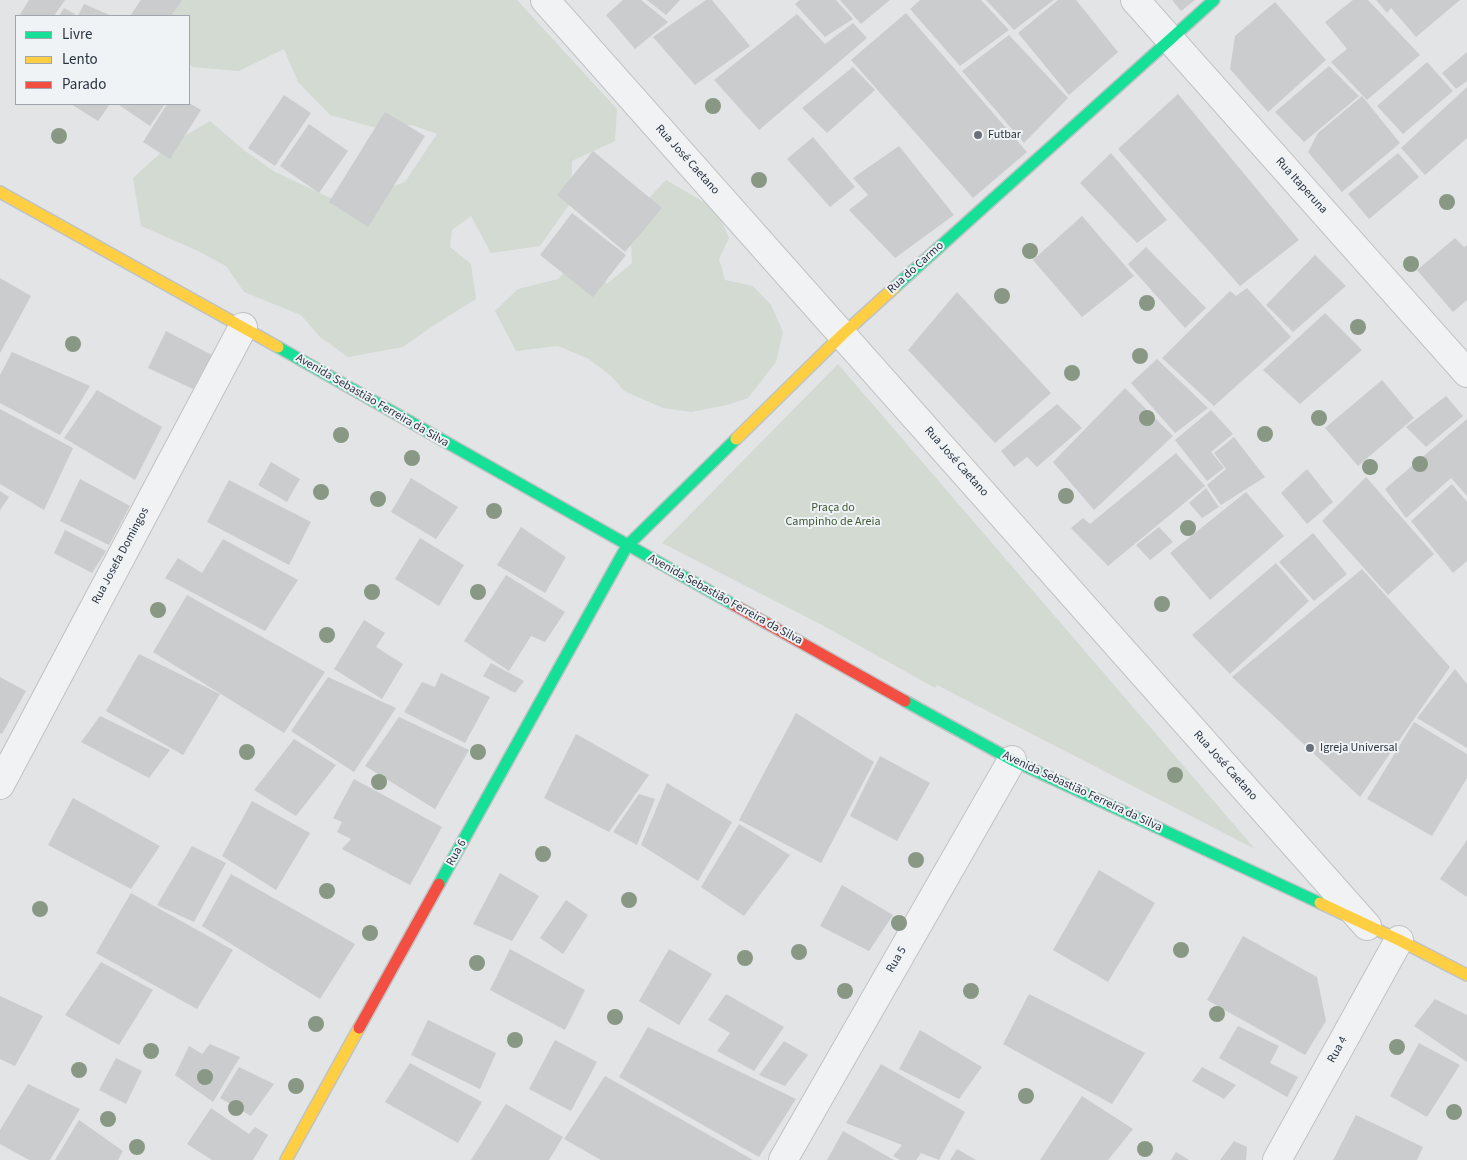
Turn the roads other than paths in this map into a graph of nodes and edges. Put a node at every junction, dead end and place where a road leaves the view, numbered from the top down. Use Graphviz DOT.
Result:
graph roads {
  1 [pos="545,0"];
  2 [pos="1135,0"];
  3 [pos="1214,0"];
  4 [pos="1170,38"];
  5 [pos="0,192"];
  6 [pos="243,327"];
  7 [pos="843,334"];
  8 [pos="1467,373"];
  9 [pos="627,546"];
  10 [pos="1012,760"];
  11 [pos="0,784"];
  12 [pos="1366,926"];
  13 [pos="1399,940"];
  14 [pos="1467,975"];
  15 [pos="286,1160"];
  16 [pos="783,1160"];
  17 [pos="1277,1160"];
  1 -- 7 [label="street, Rua José Caetano"];
  2 -- 4 [label="street, Rua Itaperuna"];
  3 -- 4 [label="street, Rua do Carmo"];
  4 -- 7 [label="street, Rua do Carmo"];
  4 -- 8 [label="street, Rua Itaperuna"];
  5 -- 6 [label="street, Avenida Sebastião Ferreira da Silva"];
  6 -- 9 [label="street, Avenida Sebastião Ferreira da Silva"];
  6 -- 11 [label="street, Rua Josefa Domingos"];
  7 -- 9 [label="street, Rua do Carmo"];
  7 -- 12 [label="street, Rua José Caetano"];
  9 -- 10 [label="street, Avenida Sebastião Ferreira da Silva"];
  9 -- 15 [label="street, Rua 6"];
  10 -- 12 [label="street, Avenida Sebastião Ferreira da Silva"];
  10 -- 16 [label="street, Rua 5"];
  12 -- 13 [label="street, Avenida Sebastião Ferreira da Silva"];
  13 -- 14 [label="street, Avenida Sebastião Ferreira da Silva"];
  13 -- 17 [label="street, Rua 4"];
}
